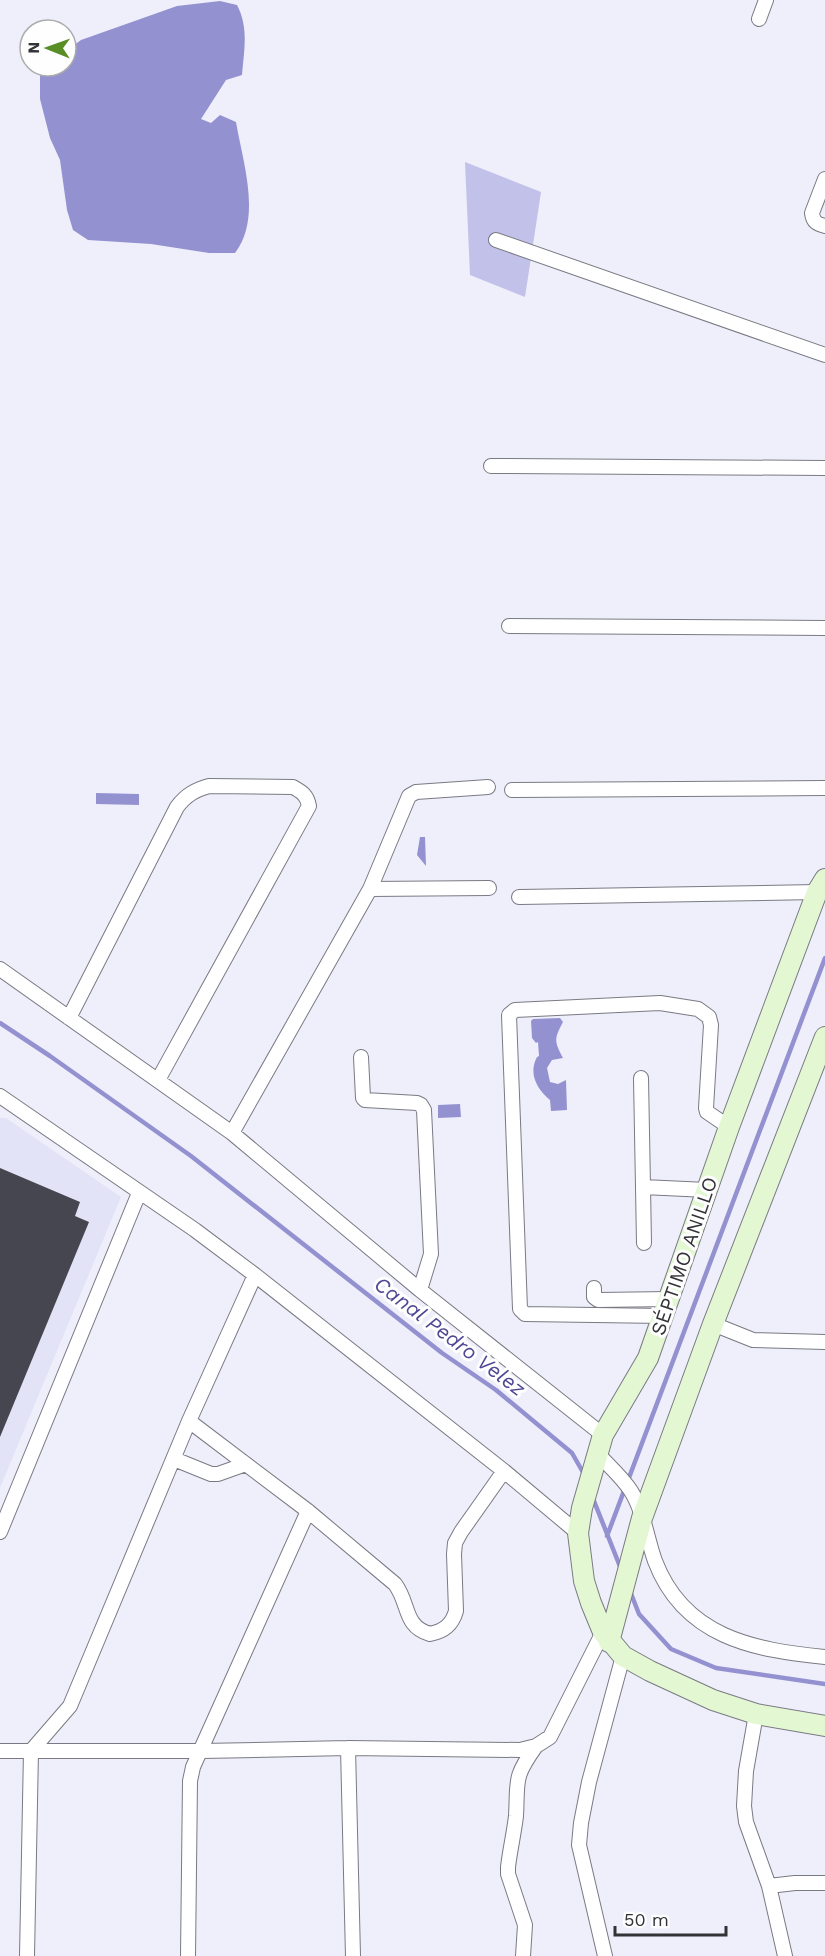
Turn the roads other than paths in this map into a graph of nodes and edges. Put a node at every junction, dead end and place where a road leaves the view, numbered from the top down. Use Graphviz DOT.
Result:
graph roads {
  1 [pos="766,0"];
  2 [pos="759,20"];
  3 [pos="825,179"];
  4 [pos="825,226"];
  5 [pos="496,240"];
  6 [pos="825,355"];
  7 [pos="491,466"];
  8 [pos="825,468"];
  9 [pos="509,626"];
  10 [pos="825,628"];
  11 [pos="488,787"];
  12 [pos="825,788"];
  13 [pos="512,790"];
  14 [pos="821,886"];
  15 [pos="370,888"];
  16 [pos="489,888"];
  17 [pos="519,897"];
  18 [pos="0,969"];
  19 [pos="69,1018"];
  20 [pos="825,1037"];
  21 [pos="361,1057"];
  22 [pos="641,1078"];
  23 [pos="158,1080"];
  24 [pos="0,1096"];
  25 [pos="729,1127"];
  26 [pos="232,1133"];
  27 [pos="643,1187"];
  28 [pos="707,1190"];
  29 [pos="139,1193"];
  30 [pos="644,1243"];
  31 [pos="255,1275"];
  32 [pos="594,1288"];
  33 [pos="420,1290"];
  34 [pos="667,1307"];
  35 [pos="713,1324"];
  36 [pos="825,1342"];
  37 [pos="189,1421"];
  38 [pos="599,1450"];
  39 [pos="174,1459"];
  40 [pos="246,1464"];
  41 [pos="504,1471"];
  42 [pos="308,1511"];
  43 [pos="642,1518"];
  44 [pos="0,1532"];
  45 [pos="578,1533"];
  46 [pos="612,1643"];
  47 [pos="825,1657"];
  48 [pos="756,1714"];
  49 [pos="825,1726"];
  50 [pos="536,1746"];
  51 [pos="348,1748"];
  52 [pos="0,1751"];
  53 [pos="31,1751"];
  54 [pos="202,1751"];
  55 [pos="825,1883"];
  56 [pos="769,1886"];
  57 [pos="27,1956"];
  58 [pos="188,1956"];
  59 [pos="353,1956"];
  60 [pos="523,1956"];
  61 [pos="605,1956"];
  62 [pos="785,1956"];
  1 -- 2 [label="street"];
  3 -- 4 [label="street"];
  5 -- 6 [label="street"];
  7 -- 8 [label="street"];
  9 -- 10 [label="street"];
  11 -- 15 [label="street"];
  12 -- 13 [label="street"];
  14 -- 17 [label="street"];
  14 -- 25 [label="street, SÉPTIMO ANILLO"];
  15 -- 16 [label="street"];
  15 -- 26 [label="street"];
  18 -- 19 [label="street"];
  19 -- 23 [label="street"];
  19 -- 23 [label="street"];
  20 -- 35 [label="street"];
  21 -- 33 [label="street"];
  22 -- 27 [label="street"];
  23 -- 26 [label="street"];
  24 -- 29 [label="street"];
  25 -- 28 [label="street, SÉPTIMO ANILLO"];
  25 -- 34 [label="street"];
  26 -- 33 [label="street"];
  27 -- 28 [label="street"];
  27 -- 30 [label="street"];
  28 -- 34 [label="street, SÉPTIMO ANILLO"];
  29 -- 31 [label="street"];
  29 -- 44 [label="street"];
  31 -- 37 [label="street"];
  31 -- 41 [label="street"];
  32 -- 34 [label="street"];
  33 -- 38 [label="street"];
  34 -- 38 [label="street, SÉPTIMO ANILLO"];
  35 -- 36 [label="street"];
  35 -- 43 [label="street"];
  37 -- 39 [label="street"];
  37 -- 40 [label="street"];
  38 -- 43 [label="street"];
  38 -- 45 [label="street, SÉPTIMO ANILLO"];
  39 -- 40 [label="street"];
  39 -- 53 [label="street"];
  40 -- 42 [label="street"];
  41 -- 42 [label="street"];
  41 -- 45 [label="street"];
  42 -- 54 [label="street"];
  43 -- 46 [label="street"];
  43 -- 47 [label="street"];
  45 -- 46 [label="street, SÉPTIMO ANILLO"];
  46 -- 48 [label="street"];
  46 -- 50 [label="street"];
  46 -- 61 [label="street"];
  48 -- 49 [label="street"];
  48 -- 56 [label="street"];
  50 -- 51 [label="street"];
  50 -- 60 [label="street"];
  51 -- 54 [label="street"];
  51 -- 59 [label="street"];
  52 -- 53 [label="street"];
  53 -- 54 [label="street"];
  53 -- 57 [label="street"];
  54 -- 58 [label="street"];
  55 -- 56 [label="street"];
  56 -- 62 [label="street"];
}
